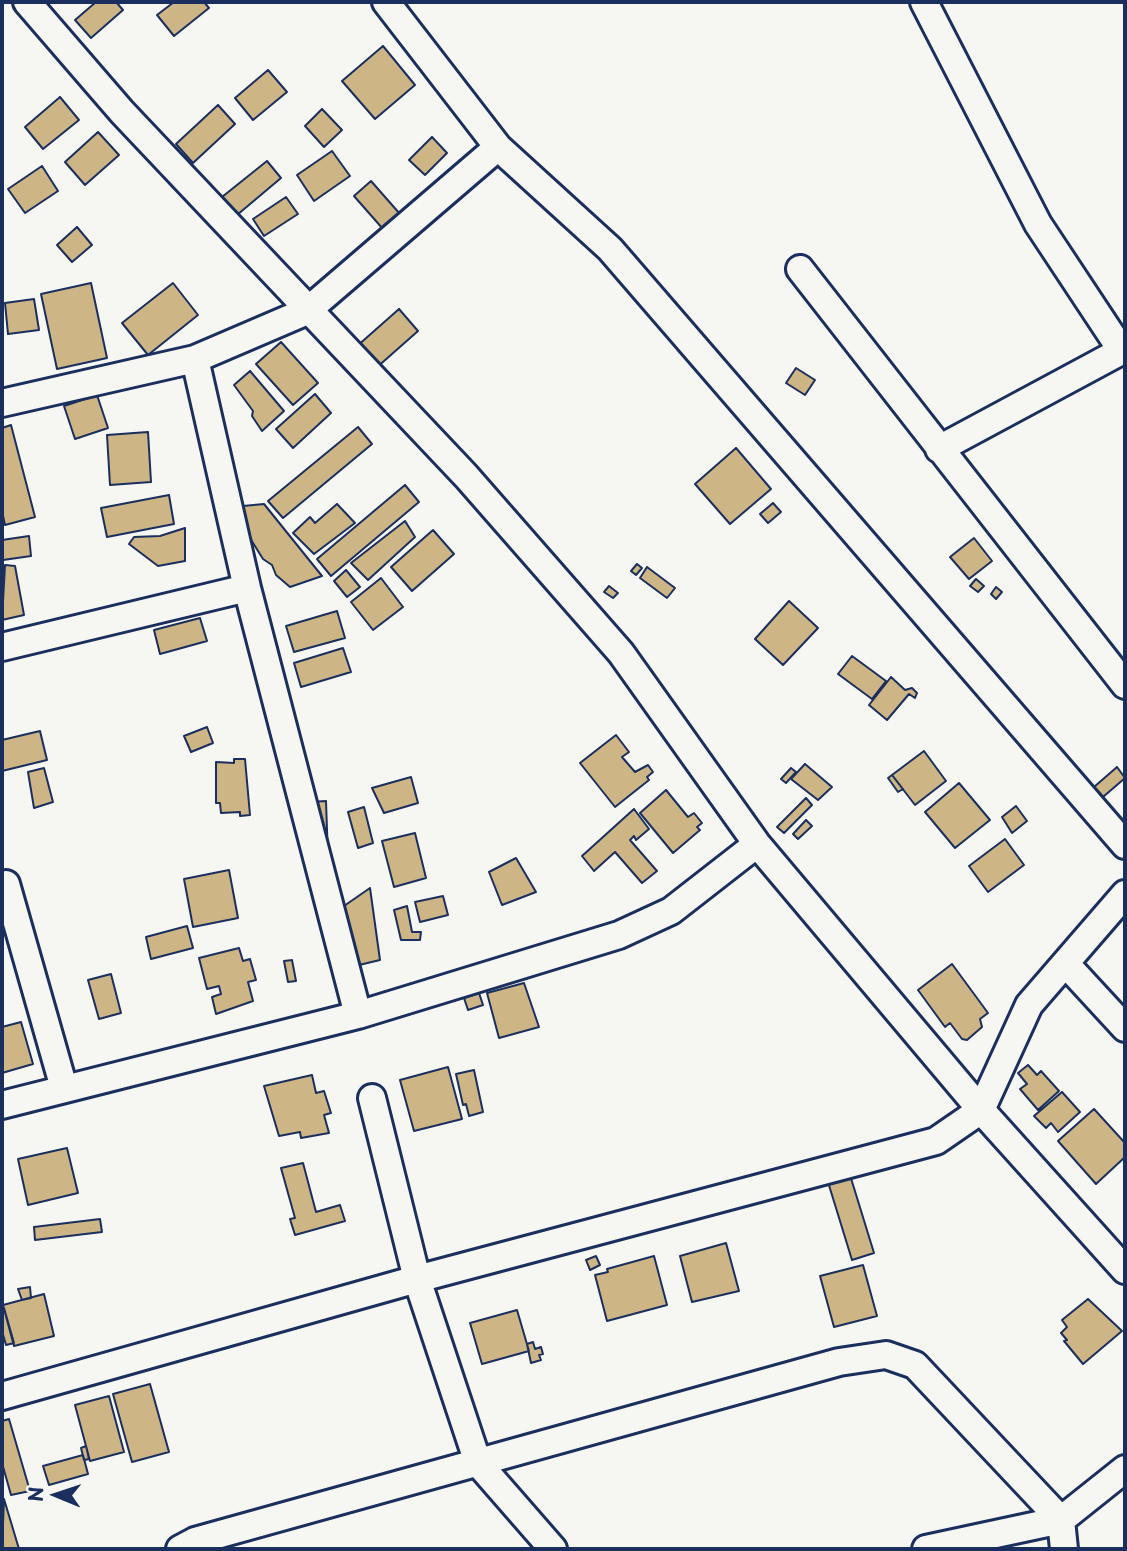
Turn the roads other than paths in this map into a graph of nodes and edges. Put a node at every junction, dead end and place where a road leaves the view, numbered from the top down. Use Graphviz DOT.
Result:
graph roads {
  1 [pos="27,2"];
  2 [pos="386,2"];
  3 [pos="924,2"];
  4 [pos="498,147"];
  5 [pos="800,269"];
  6 [pos="307,311"];
  7 [pos="1124,350"];
  8 [pos="195,359"];
  9 [pos="2,403"];
  10 [pos="939,449"];
  11 [pos="247,587"];
  12 [pos="2,647"];
  13 [pos="1125,685"];
  14 [pos="757,844"];
  15 [pos="1125,845"];
  16 [pos="6,884"];
  17 [pos="1125,894"];
  18 [pos="1066,964"];
  19 [pos="358,1015"];
  20 [pos="1125,1028"];
  21 [pos="64,1088"];
  22 [pos="372,1098"];
  23 [pos="2,1105"];
  24 [pos="981,1110"];
  25 [pos="1125,1269"];
  26 [pos="417,1279"];
  27 [pos="2,1395"];
  28 [pos="478,1464"];
  29 [pos="1125,1469"];
  30 [pos="1061,1520"];
  31 [pos="180,1549"];
  32 [pos="553,1549"];
  33 [pos="926,1549"];
  34 [pos="1064,1549"];
  1 -- 6 [label="street"];
  2 -- 4 [label="street"];
  3 -- 7 [label="street"];
  4 -- 6 [label="street"];
  4 -- 15 [label="street"];
  5 -- 10 [label="street"];
  6 -- 8 [label="street"];
  6 -- 14 [label="street"];
  7 -- 10 [label="street"];
  8 -- 9 [label="street"];
  8 -- 11 [label="street"];
  10 -- 13 [label="street"];
  11 -- 12 [label="street"];
  11 -- 19 [label="street"];
  14 -- 19 [label="street"];
  14 -- 24 [label="street"];
  16 -- 21 [label="street"];
  17 -- 18 [label="street"];
  18 -- 20 [label="street"];
  18 -- 24 [label="street"];
  19 -- 21 [label="street"];
  21 -- 23 [label="street"];
  22 -- 26 [label="street"];
  24 -- 25 [label="street"];
  24 -- 26 [label="street"];
  26 -- 27 [label="street"];
  26 -- 28 [label="street"];
  28 -- 30 [label="street"];
  28 -- 31 [label="street"];
  28 -- 32 [label="street"];
  29 -- 30 [label="street"];
  30 -- 33 [label="street"];
  30 -- 34 [label="street"];
}
